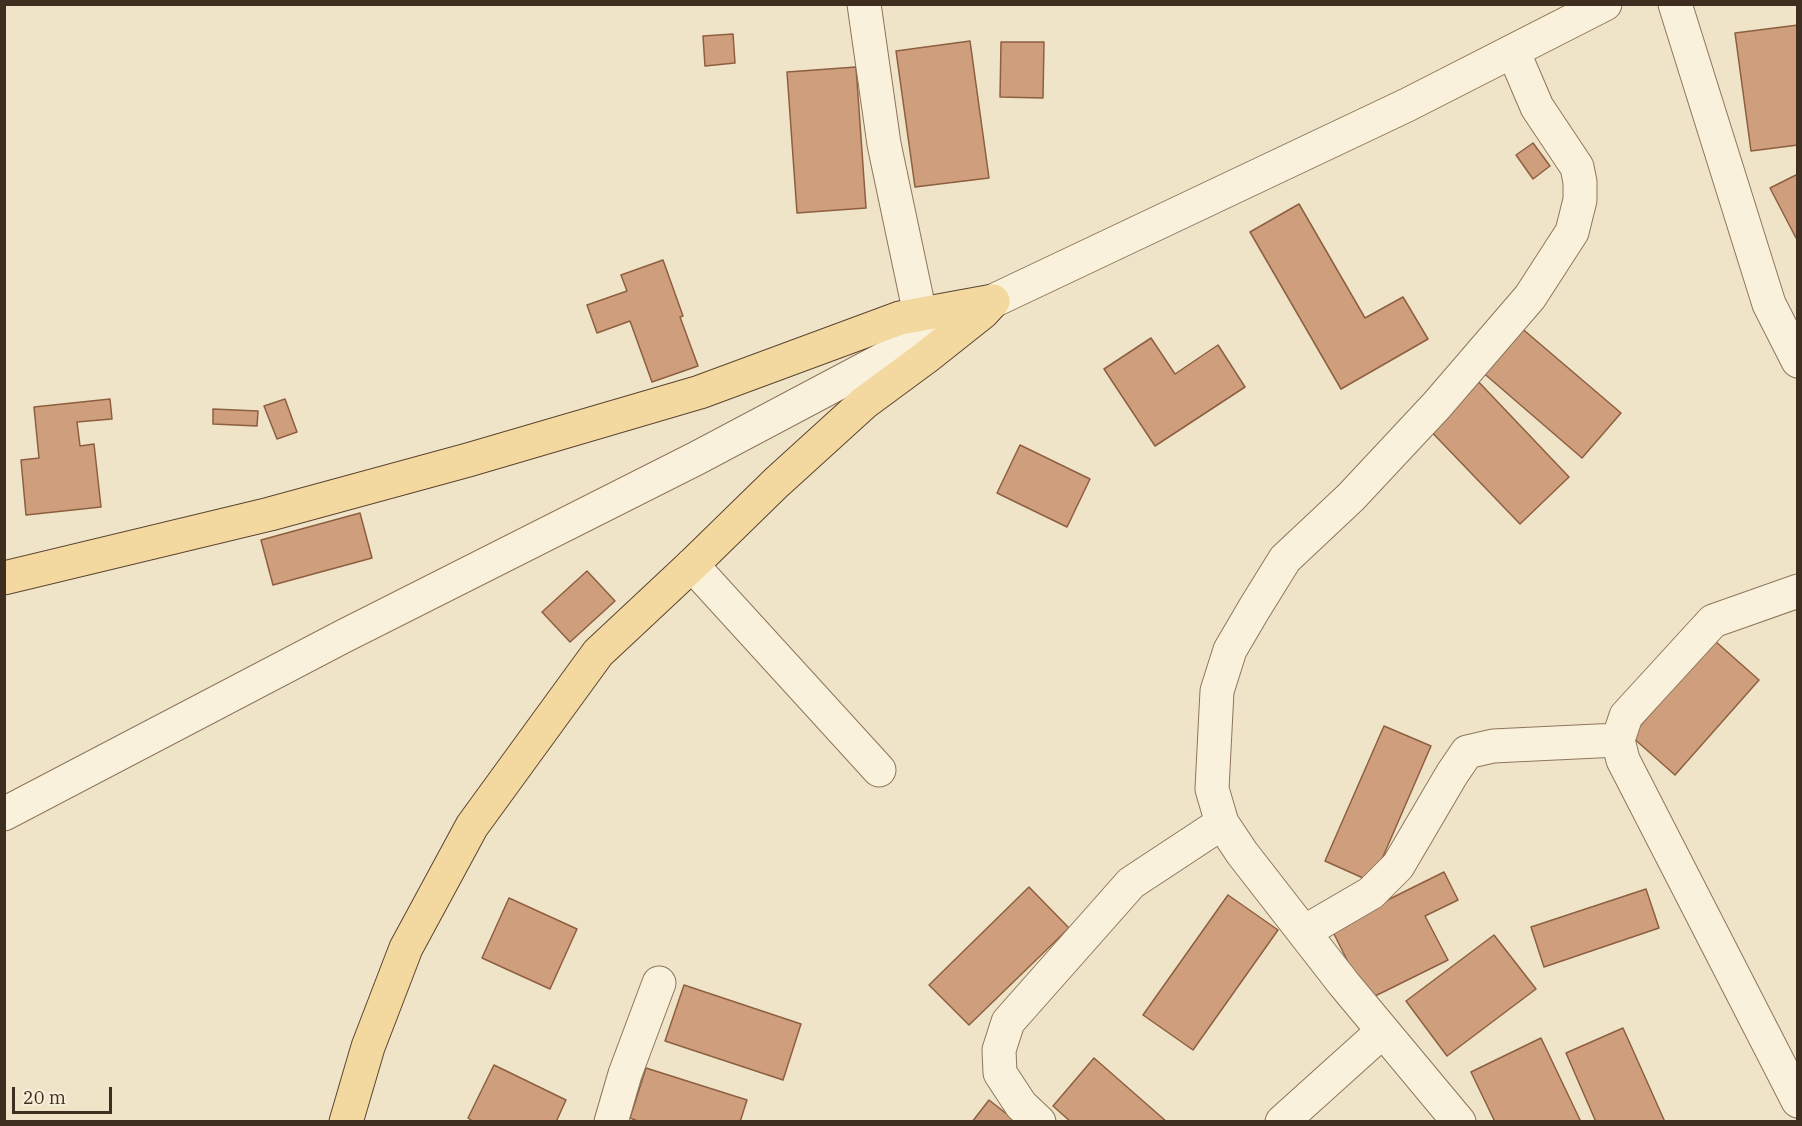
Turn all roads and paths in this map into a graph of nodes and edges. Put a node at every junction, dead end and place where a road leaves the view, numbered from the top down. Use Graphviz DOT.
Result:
graph roads {
  1 [pos="864,4"];
  2 [pos="1605,4"];
  3 [pos="1675,4"];
  4 [pos="1513,51"];
  5 [pos="993,301"];
  6 [pos="920,314"];
  7 [pos="1797,362"];
  8 [pos="692,566"];
  9 [pos="4,578"];
  10 [pos="1797,591"];
  11 [pos="1618,740"];
  12 [pos="879,770"];
  13 [pos="4,814"];
  14 [pos="1222,823"];
  15 [pos="1305,932"];
  16 [pos="659,983"];
  17 [pos="1383,1031"];
  18 [pos="1797,1101"];
  19 [pos="346,1122"];
  20 [pos="611,1122"];
  21 [pos="1040,1122"];
  22 [pos="1282,1122"];
  23 [pos="1459,1122"];
  1 -- 6 [label="street"];
  2 -- 4 [label="street"];
  3 -- 7 [label="street"];
  4 -- 5 [label="street"];
  4 -- 14 [label="street"];
  5 -- 6 [label="main road"];
  5 -- 8 [label="main road"];
  5 -- 13 [label="street"];
  6 -- 9 [label="main road"];
  8 -- 12 [label="street"];
  8 -- 19 [label="main road"];
  10 -- 11 [label="street"];
  11 -- 15 [label="street"];
  11 -- 18 [label="street"];
  14 -- 15 [label="street"];
  14 -- 21 [label="street"];
  15 -- 17 [label="street"];
  16 -- 20 [label="street"];
  17 -- 22 [label="street"];
  17 -- 23 [label="street"];
}
